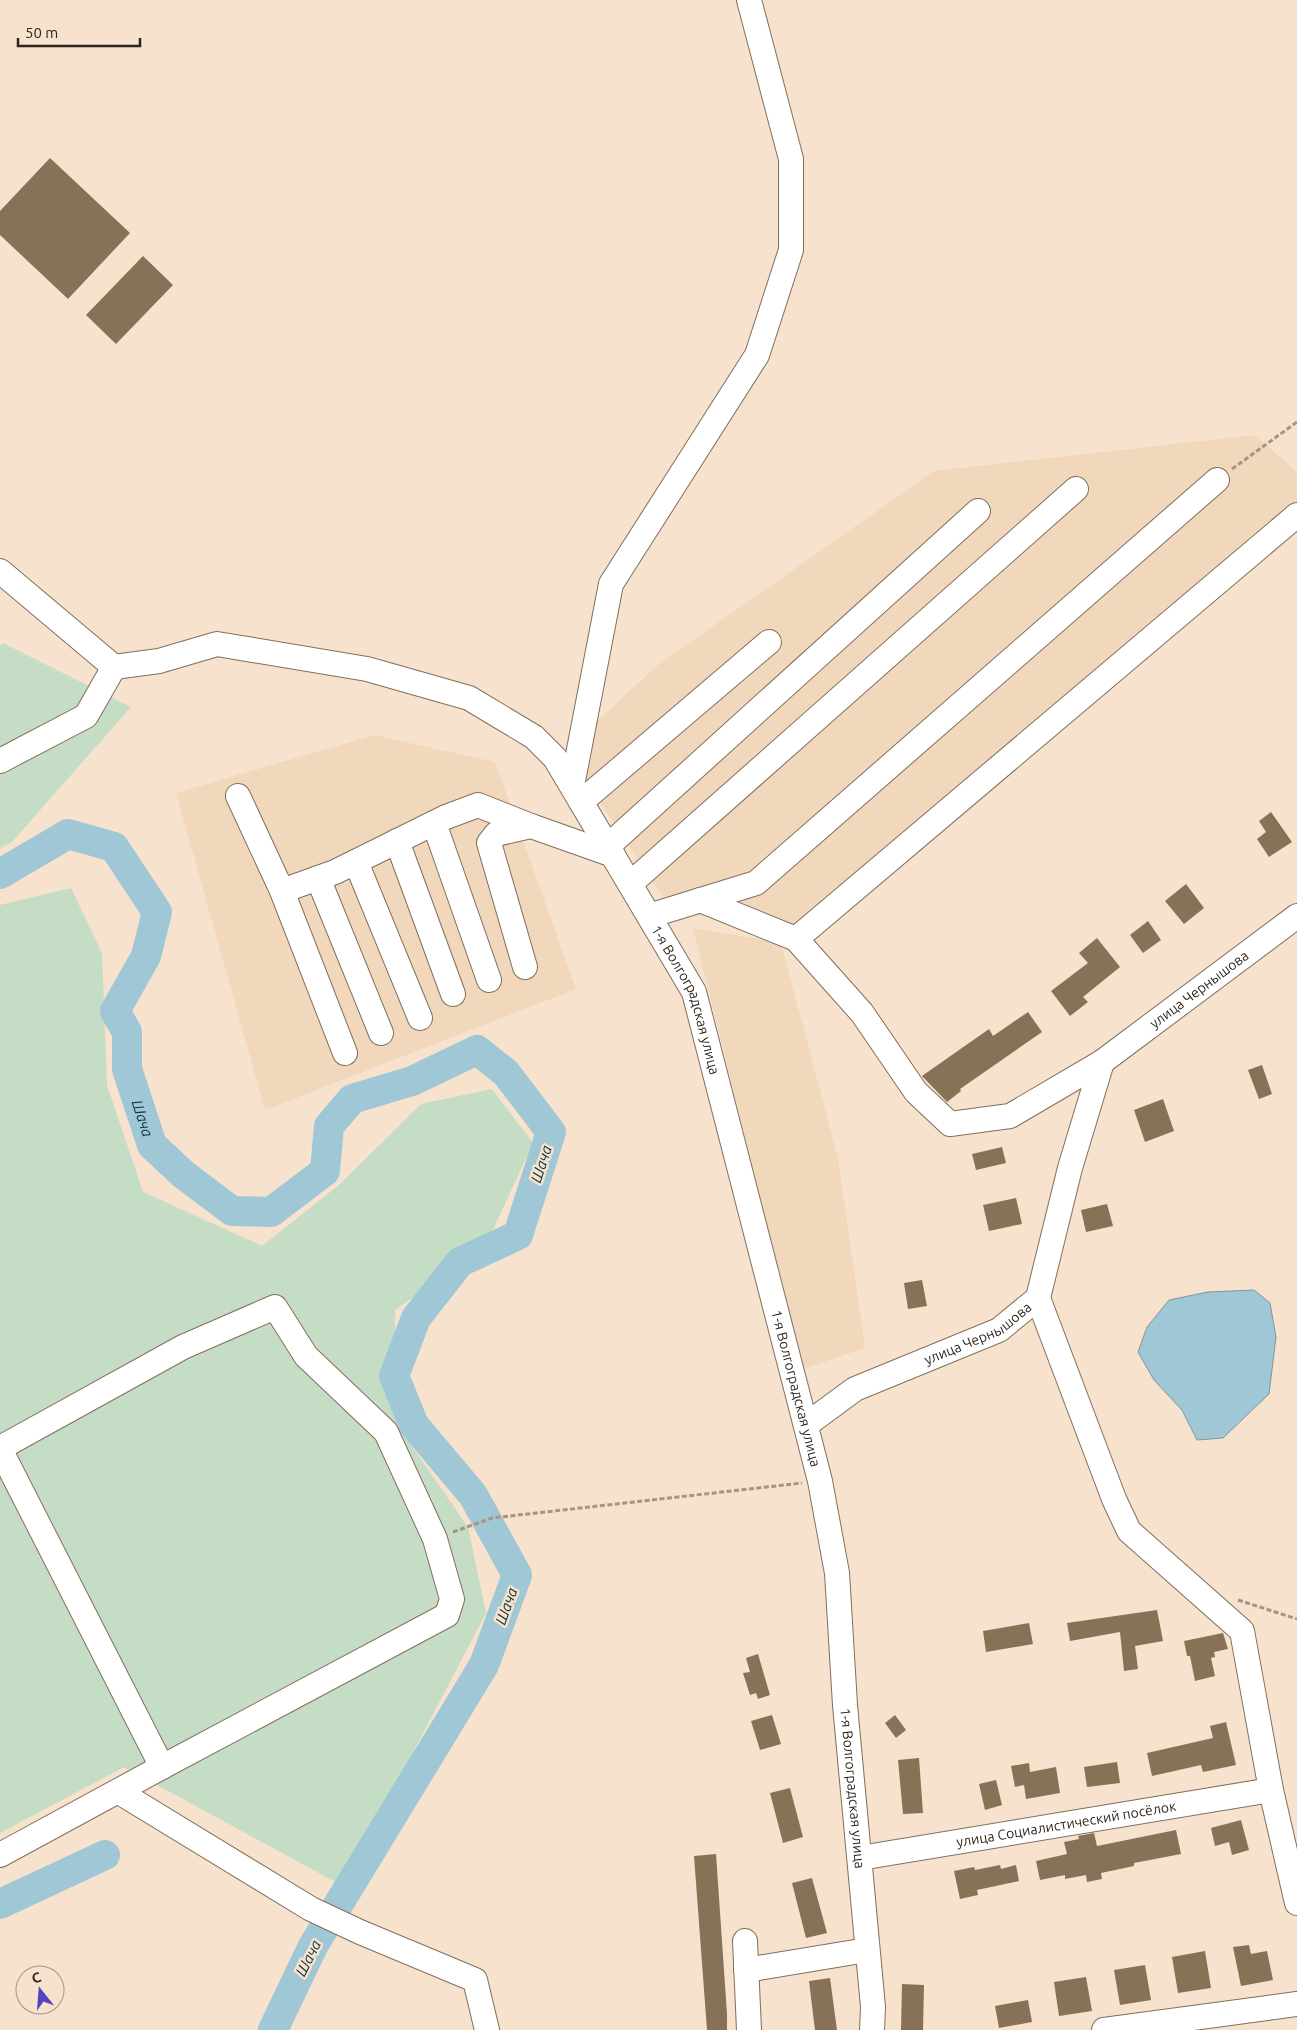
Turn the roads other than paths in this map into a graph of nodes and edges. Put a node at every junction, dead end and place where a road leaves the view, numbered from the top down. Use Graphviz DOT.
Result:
graph roads {
  1 [pos="749,0"];
  2 [pos="1217,480"];
  3 [pos="1076,489"];
  4 [pos="978,511"];
  5 [pos="1297,515"];
  6 [pos="0,571"];
  7 [pos="769,642"];
  8 [pos="114,667"];
  9 [pos="0,761"];
  10 [pos="576,794"];
  11 [pos="238,796"];
  12 [pos="434,823"];
  13 [pos="531,826"];
  14 [pos="397,841"];
  15 [pos="610,851"];
  16 [pos="356,862"];
  17 [pos="318,878"];
  18 [pos="630,884"];
  19 [pos="282,891"];
  20 [pos="700,900"];
  21 [pos="649,916"];
  22 [pos="1297,916"];
  23 [pos="796,939"];
  24 [pos="525,967"];
  25 [pos="489,980"];
  26 [pos="453,994"];
  27 [pos="420,1018"];
  28 [pos="380,1033"];
  29 [pos="345,1053"];
  30 [pos="1102,1062"];
  31 [pos="1038,1298"];
  32 [pos="806,1425"];
  33 [pos="0,1448"];
  34 [pos="162,1767"];
  35 [pos="1271,1790"];
  36 [pos="119,1792"];
  37 [pos="0,1855"];
  38 [pos="860,1858"];
  39 [pos="1297,1903"];
  40 [pos="744,1942"];
  41 [pos="867,1950"];
  42 [pos="746,1970"];
  43 [pos="1297,2004"];
  44 [pos="488,2030"];
  45 [pos="749,2030"];
  46 [pos="872,2030"];
  47 [pos="1104,2030"];
  1 -- 10 [label="street"];
  2 -- 20 [label="street"];
  3 -- 18 [label="street"];
  4 -- 15 [label="street"];
  5 -- 23 [label="street"];
  6 -- 8 [label="street"];
  7 -- 10 [label="street"];
  8 -- 9 [label="street"];
  8 -- 10 [label="street, 1-я Волгоградская улица"];
  10 -- 15 [label="street, 1-я Волгоградская улица"];
  11 -- 19 [label="street"];
  12 -- 13 [label="street"];
  12 -- 14 [label="street"];
  12 -- 25 [label="street"];
  13 -- 15 [label="street"];
  13 -- 24 [label="street"];
  14 -- 16 [label="street"];
  14 -- 26 [label="street"];
  15 -- 18 [label="street, 1-я Волгоградская улица"];
  16 -- 17 [label="street"];
  16 -- 27 [label="street"];
  17 -- 19 [label="street"];
  17 -- 28 [label="street"];
  18 -- 21 [label="street, 1-я Волгоградская улица"];
  19 -- 29 [label="street"];
  20 -- 21 [label="street"];
  20 -- 23 [label="street"];
  21 -- 32 [label="street, 1-я Волгоградская улица"];
  22 -- 30 [label="street, улица Чернышова"];
  23 -- 30 [label="street, улица Чернышова"];
  30 -- 31 [label="street, улица Чернышова"];
  31 -- 32 [label="street, улица Чернышова"];
  31 -- 35 [label="street"];
  32 -- 38 [label="street, 1-я Волгоградская улица"];
  33 -- 34 [label="street"];
  33 -- 34 [label="street"];
  34 -- 36 [label="street"];
  35 -- 38 [label="street, улица Социалистический посёлок"];
  35 -- 39 [label="street"];
  36 -- 37 [label="street"];
  36 -- 44 [label="street"];
  38 -- 41 [label="street, 1-я Волгоградская улица"];
  40 -- 42 [label="street"];
  41 -- 42 [label="street"];
  41 -- 46 [label="street, 1-я Волгоградская улица"];
  42 -- 45 [label="street"];
  43 -- 47 [label="street"];
}
